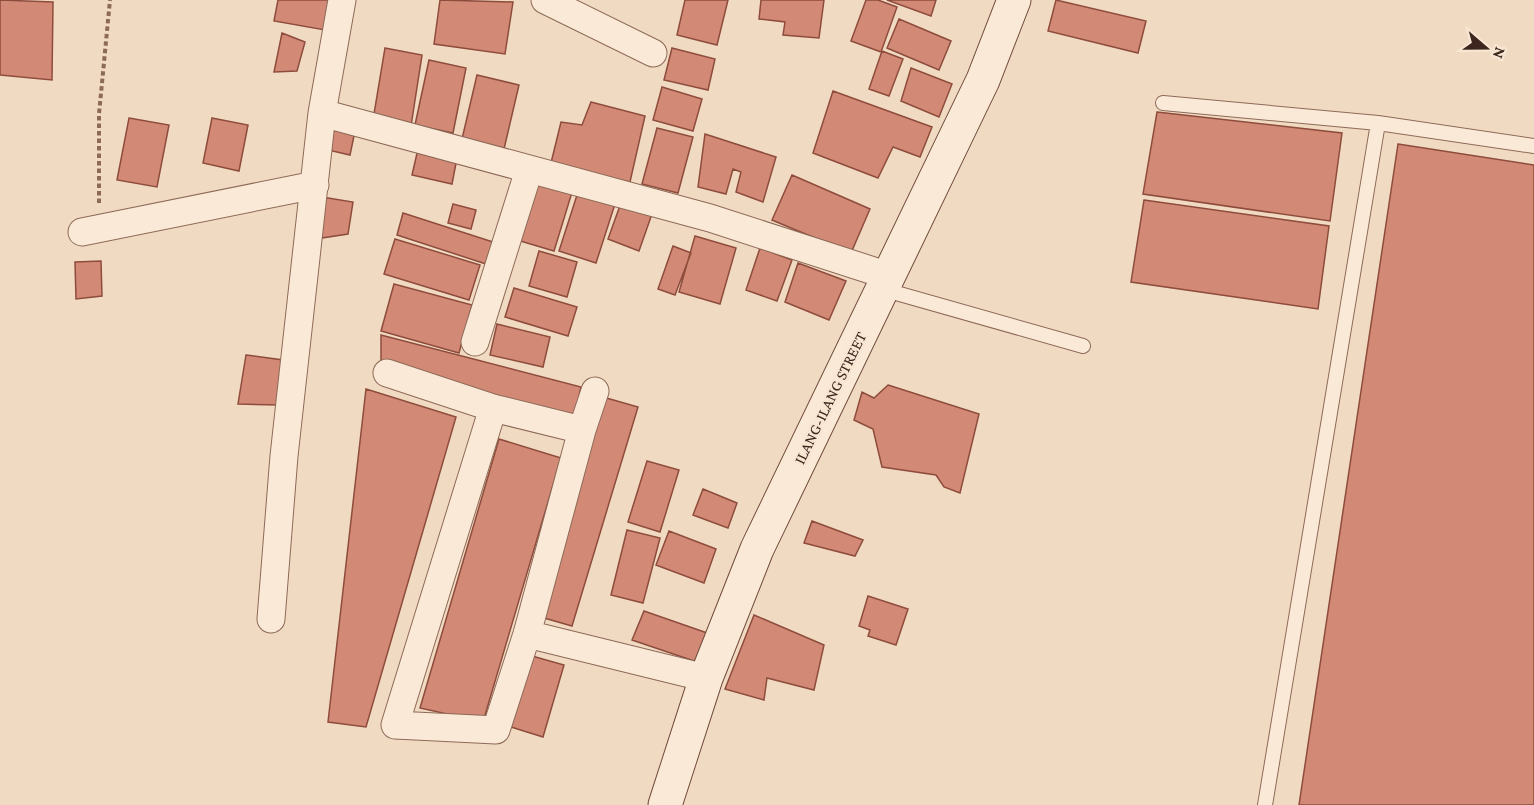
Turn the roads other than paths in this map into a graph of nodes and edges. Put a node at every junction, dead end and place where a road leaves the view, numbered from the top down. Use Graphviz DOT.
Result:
graph roads {
  1 [pos="342,0"];
  2 [pos="545,0"];
  3 [pos="1014,0"];
  4 [pos="653,53"];
  5 [pos="1163,103"];
  6 [pos="322,113"];
  7 [pos="1378,123"];
  8 [pos="1534,146"];
  9 [pos="530,170"];
  10 [pos="315,185"];
  11 [pos="91,229"];
  12 [pos="885,282"];
  13 [pos="475,342"];
  14 [pos="1083,346"];
  15 [pos="387,373"];
  16 [pos="595,391"];
  17 [pos="493,408"];
  18 [pos="582,430"];
  19 [pos="271,619"];
  20 [pos="527,634"];
  21 [pos="706,678"];
  22 [pos="666,805"];
  23 [pos="1265,805"];
  1 -- 6 [label="street"];
  2 -- 4 [label="street"];
  3 -- 12 [label="street, ILANG-ILANG STREET"];
  5 -- 7 [label="lane"];
  6 -- 9 [label="street"];
  6 -- 10 [label="street"];
  7 -- 8 [label="lane"];
  7 -- 23 [label="lane"];
  9 -- 12 [label="street"];
  9 -- 13 [label="street"];
  10 -- 11 [label="street"];
  10 -- 19 [label="street"];
  12 -- 14 [label="lane"];
  12 -- 21 [label="street, ILANG-ILANG STREET"];
  15 -- 17 [label="street"];
  16 -- 18 [label="street"];
  17 -- 18 [label="street"];
  17 -- 20 [label="street"];
  18 -- 20 [label="street"];
  20 -- 21 [label="street"];
  21 -- 22 [label="street, ILANG-ILANG STREET"];
}
